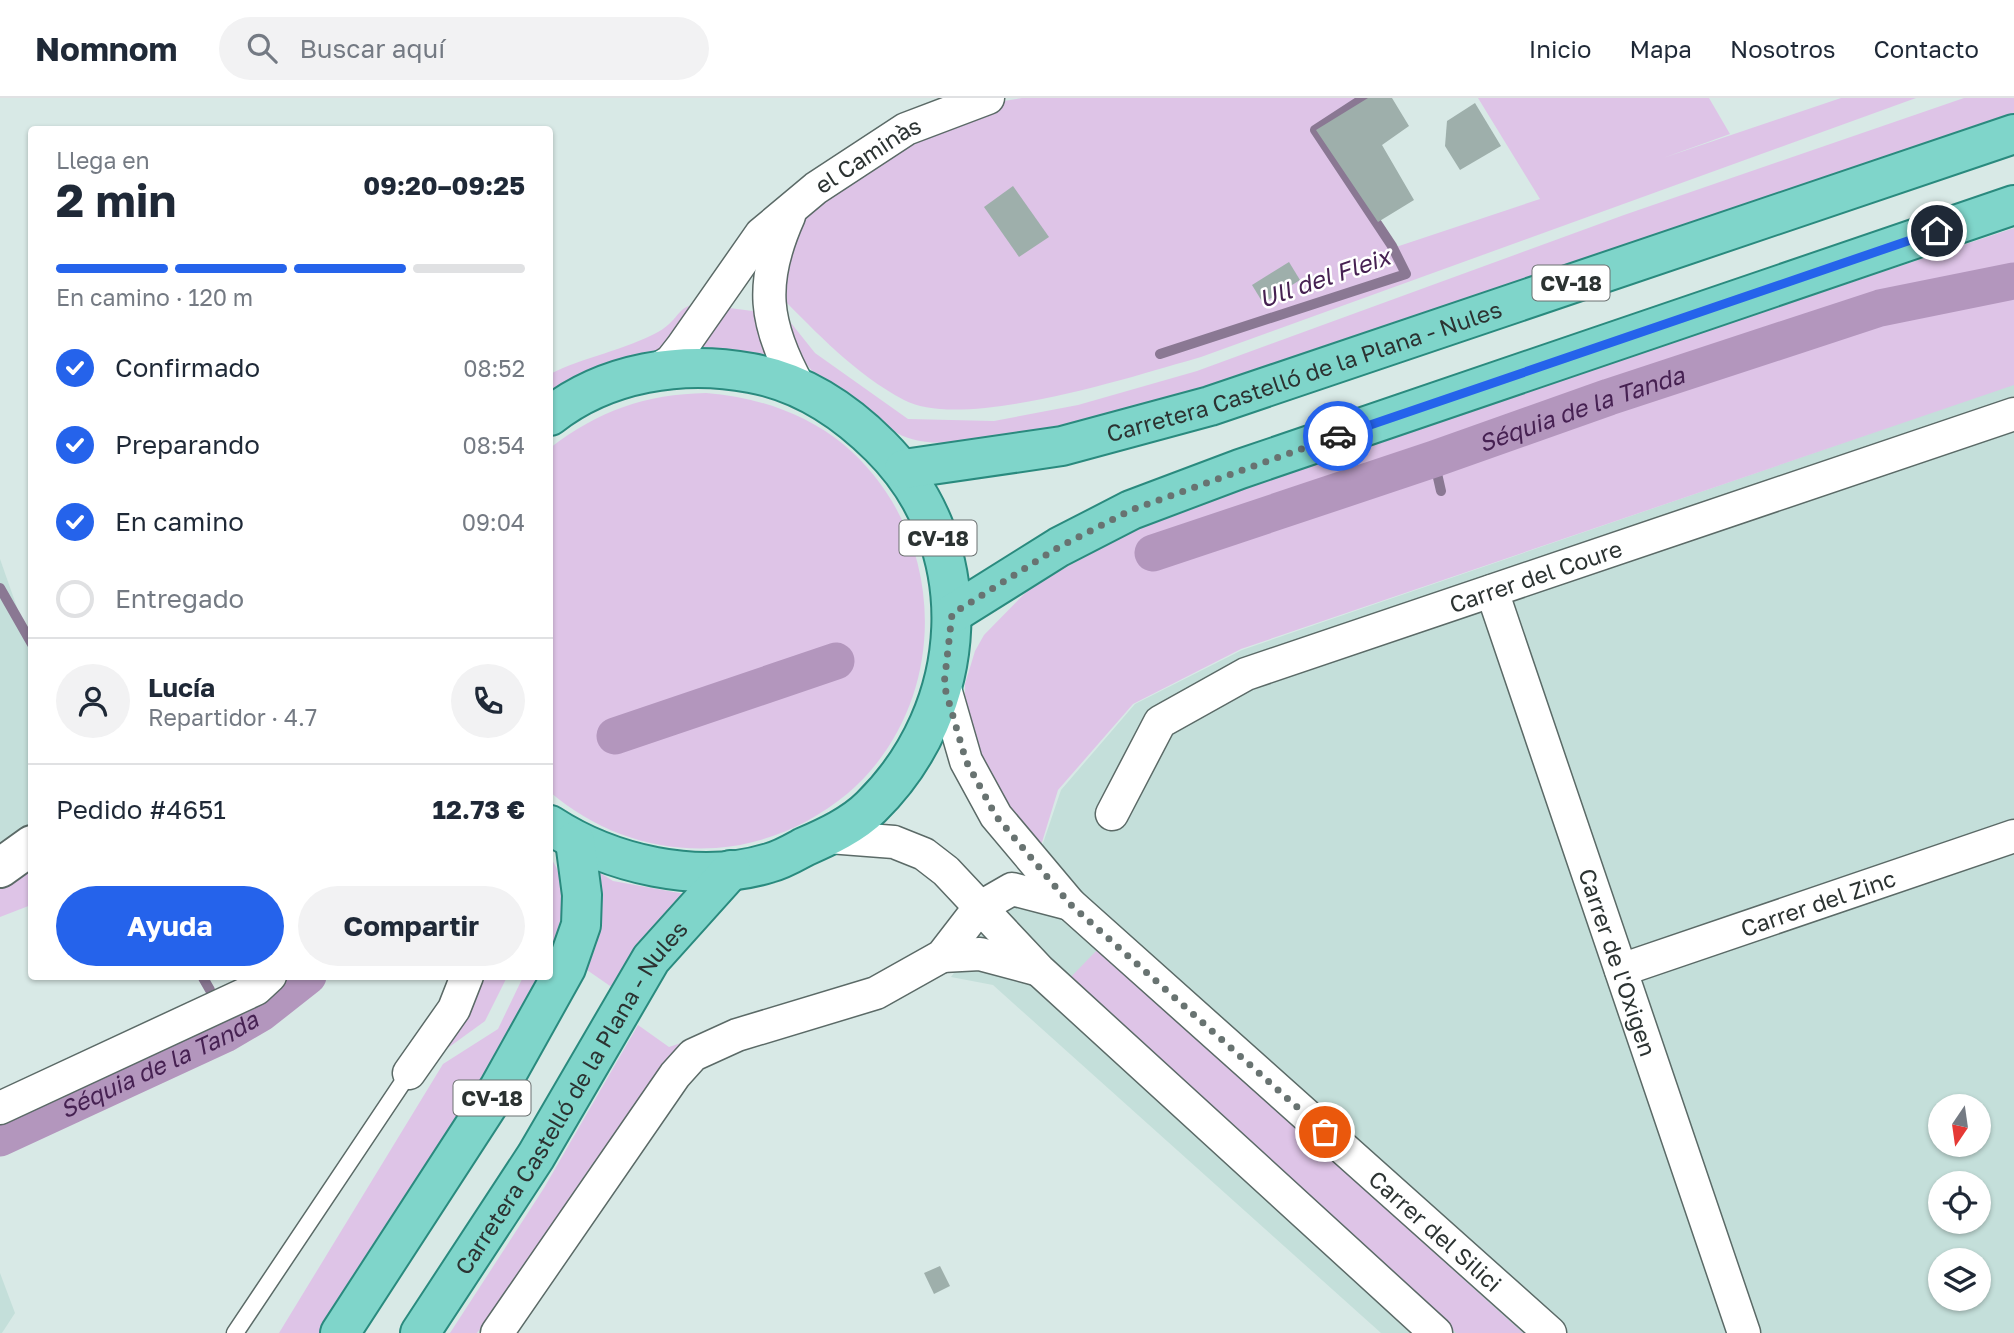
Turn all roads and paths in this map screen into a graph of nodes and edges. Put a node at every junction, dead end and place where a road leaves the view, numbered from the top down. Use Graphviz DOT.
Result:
graph roads {
  1 [pos="988,98"];
  2 [pos="2014,134"];
  3 [pos="2014,205"];
  4 [pos="792,209"];
  5 [pos="655,371"];
  6 [pos="799,387"];
  7 [pos="553,414"];
  8 [pos="2014,414"];
  9 [pos="904,469"];
  10 [pos="1492,591"];
  11 [pos="952,614"];
  12 [pos="944,685"];
  13 [pos="1112,814"];
  14 [pos="562,833"];
  15 [pos="829,836"];
  16 [pos="2014,836"];
  17 [pos="731,870"];
  18 [pos="1070,904"];
  19 [pos="979,908"];
  20 [pos="942,956"];
  21 [pos="1039,970"];
  22 [pos="1621,970"];
  23 [pos="266,980"];
  24 [pos="465,980"];
  25 [pos="410,1073"];
  26 [pos="0,1108"];
  27 [pos="235,1333"];
  28 [pos="340,1333"];
  29 [pos="420,1333"];
  30 [pos="497,1333"];
  31 [pos="1436,1333"];
  32 [pos="1550,1333"];
  33 [pos="1744,1333"];
  1 -- 4 [label="street, el Caminàs"];
  2 -- 9 [label="main road, Carretera Castelló de la Plana - Nules / CV-18"];
  3 -- 11 [label="main road"];
  4 -- 5 [label="street, el Caminàs"];
  4 -- 6 [label="street"];
  5 -- 6 [label="main road, CV-18"];
  5 -- 7 [label="main road, CV-18"];
  6 -- 9 [label="main road, CV-18"];
  8 -- 10 [label="street, Carrer del Coure"];
  9 -- 11 [label="main road, CV-18"];
  10 -- 13 [label="street, Carrer del Coure"];
  10 -- 22 [label="street, Carrer de l'Oxigen"];
  11 -- 12 [label="main road, CV-18"];
  12 -- 15 [label="main road, CV-18"];
  12 -- 18 [label="street, Carrer del Silici"];
  14 -- 17 [label="main road, CV-18"];
  14 -- 28 [label="main road, CV-18"];
  15 -- 17 [label="main road, CV-18"];
  15 -- 19 [label="street"];
  16 -- 22 [label="street, Carrer del Zinc"];
  17 -- 29 [label="main road, Carretera Castelló de la Plana - Nules / CV-18"];
  18 -- 19 [label="street, Carrer del Silici"];
  18 -- 32 [label="street, Carrer del Silici"];
  19 -- 20 [label="street"];
  19 -- 21 [label="street"];
  20 -- 21 [label="street"];
  20 -- 30 [label="street"];
  21 -- 31 [label="street"];
  22 -- 33 [label="street, Carrer de l'Oxigen"];
  23 -- 26 [label="street"];
  24 -- 25 [label="street"];
  25 -- 27 [label="lane"];
}
